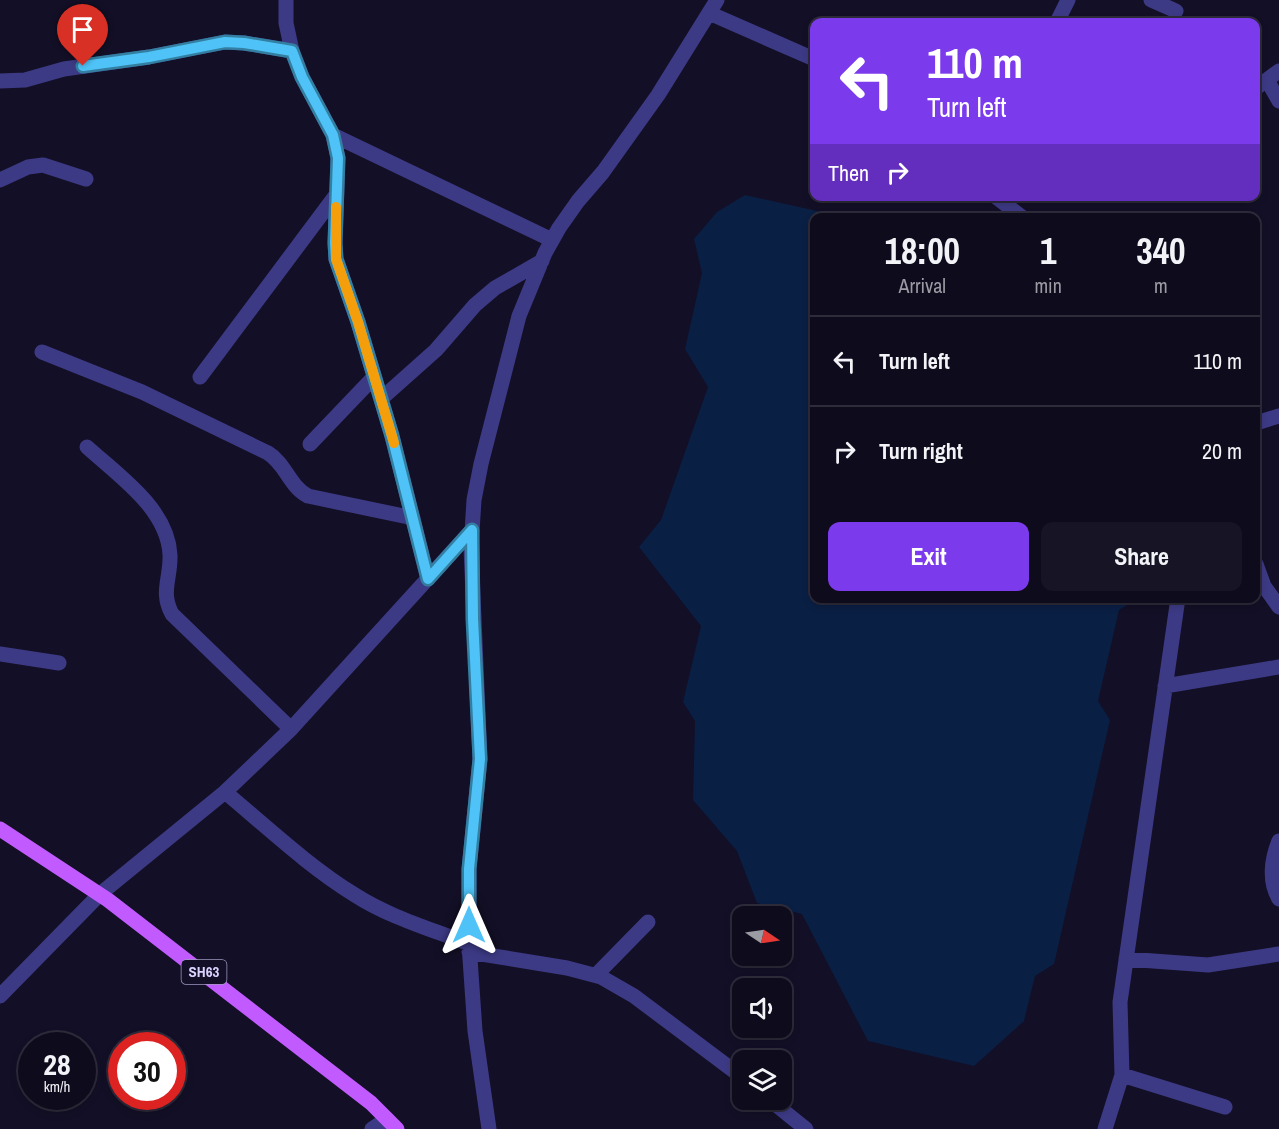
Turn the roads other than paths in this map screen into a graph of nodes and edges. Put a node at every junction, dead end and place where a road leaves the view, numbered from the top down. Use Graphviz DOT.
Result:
graph roads {
  1 [pos="286,0"];
  2 [pos="1068,0"];
  3 [pos="1151,0"];
  4 [pos="713,6"];
  5 [pos="1176,11"];
  6 [pos="1059,18"];
  7 [pos="292,51"];
  8 [pos="810,57"];
  9 [pos="1267,80"];
  10 [pos="0,81"];
  11 [pos="1279,101"];
  12 [pos="333,135"];
  13 [pos="86,179"];
  14 [pos="0,180"];
  15 [pos="336,194"];
  16 [pos="1001,201"];
  17 [pos="1017,213"];
  18 [pos="552,240"];
  19 [pos="542,261"];
  20 [pos="42,352"];
  21 [pos="200,377"];
  22 [pos="374,377"];
  23 [pos="381,399"];
  24 [pos="1279,416"];
  25 [pos="1260,422"];
  26 [pos="310,444"];
  27 [pos="87,447"];
  28 [pos="413,518"];
  29 [pos="472,530"];
  30 [pos="1260,575"];
  31 [pos="428,579"];
  32 [pos="1177,603"];
  33 [pos="1279,607"];
  34 [pos="0,654"];
  35 [pos="59,663"];
  36 [pos="1279,667"];
  37 [pos="1165,686"];
  38 [pos="291,729"];
  39 [pos="225,792"];
  40 [pos="0,830"];
  41 [pos="1279,841"];
  42 [pos="100,894"];
  43 [pos="1279,900"];
  44 [pos="648,922"];
  45 [pos="469,947"];
  46 [pos="1279,954"];
  47 [pos="1126,959"];
  48 [pos="596,975"];
  49 [pos="0,996"];
  50 [pos="732,1070"];
  51 [pos="1122,1075"];
  52 [pos="1225,1107"];
  53 [pos="783,1110"];
  54 [pos="392,1124"];
  55 [pos="372,1129"];
  56 [pos="489,1129"];
  57 [pos="806,1129"];
  58 [pos="1105,1129"];
  1 -- 7 [label="street"];
  2 -- 6 [label="street"];
  3 -- 5 [label="street"];
  4 -- 8 [label="street"];
  4 -- 18 [label="street"];
  7 -- 10 [label="street"];
  7 -- 12 [label="street"];
  9 -- 11 [label="street"];
  12 -- 15 [label="street"];
  12 -- 18 [label="street"];
  13 -- 14 [label="street"];
  15 -- 21 [label="street"];
  15 -- 22 [label="street"];
  16 -- 17 [label="street"];
  18 -- 19 [label="street"];
  19 -- 23 [label="street"];
  19 -- 29 [label="street"];
  20 -- 28 [label="street"];
  22 -- 23 [label="street"];
  22 -- 26 [label="street"];
  23 -- 28 [label="street"];
  24 -- 25 [label="street"];
  27 -- 38 [label="street"];
  28 -- 31 [label="street"];
  29 -- 31 [label="street"];
  29 -- 45 [label="street"];
  30 -- 33 [label="street"];
  31 -- 38 [label="street"];
  32 -- 37 [label="street"];
  34 -- 35 [label="street"];
  36 -- 37 [label="street"];
  37 -- 47 [label="street"];
  38 -- 39 [label="street"];
  39 -- 42 [label="street"];
  39 -- 45 [label="street"];
  40 -- 42 [label="main road, SH63"];
  41 -- 43 [label="street"];
  42 -- 49 [label="street"];
  42 -- 54 [label="main road, SH63"];
  44 -- 48 [label="street"];
  45 -- 48 [label="street"];
  45 -- 56 [label="street"];
  46 -- 47 [label="street"];
  47 -- 51 [label="street"];
  48 -- 50 [label="street"];
  51 -- 52 [label="street"];
  51 -- 58 [label="street"];
  53 -- 57 [label="street"];
  54 -- 55 [label="street"];
}
